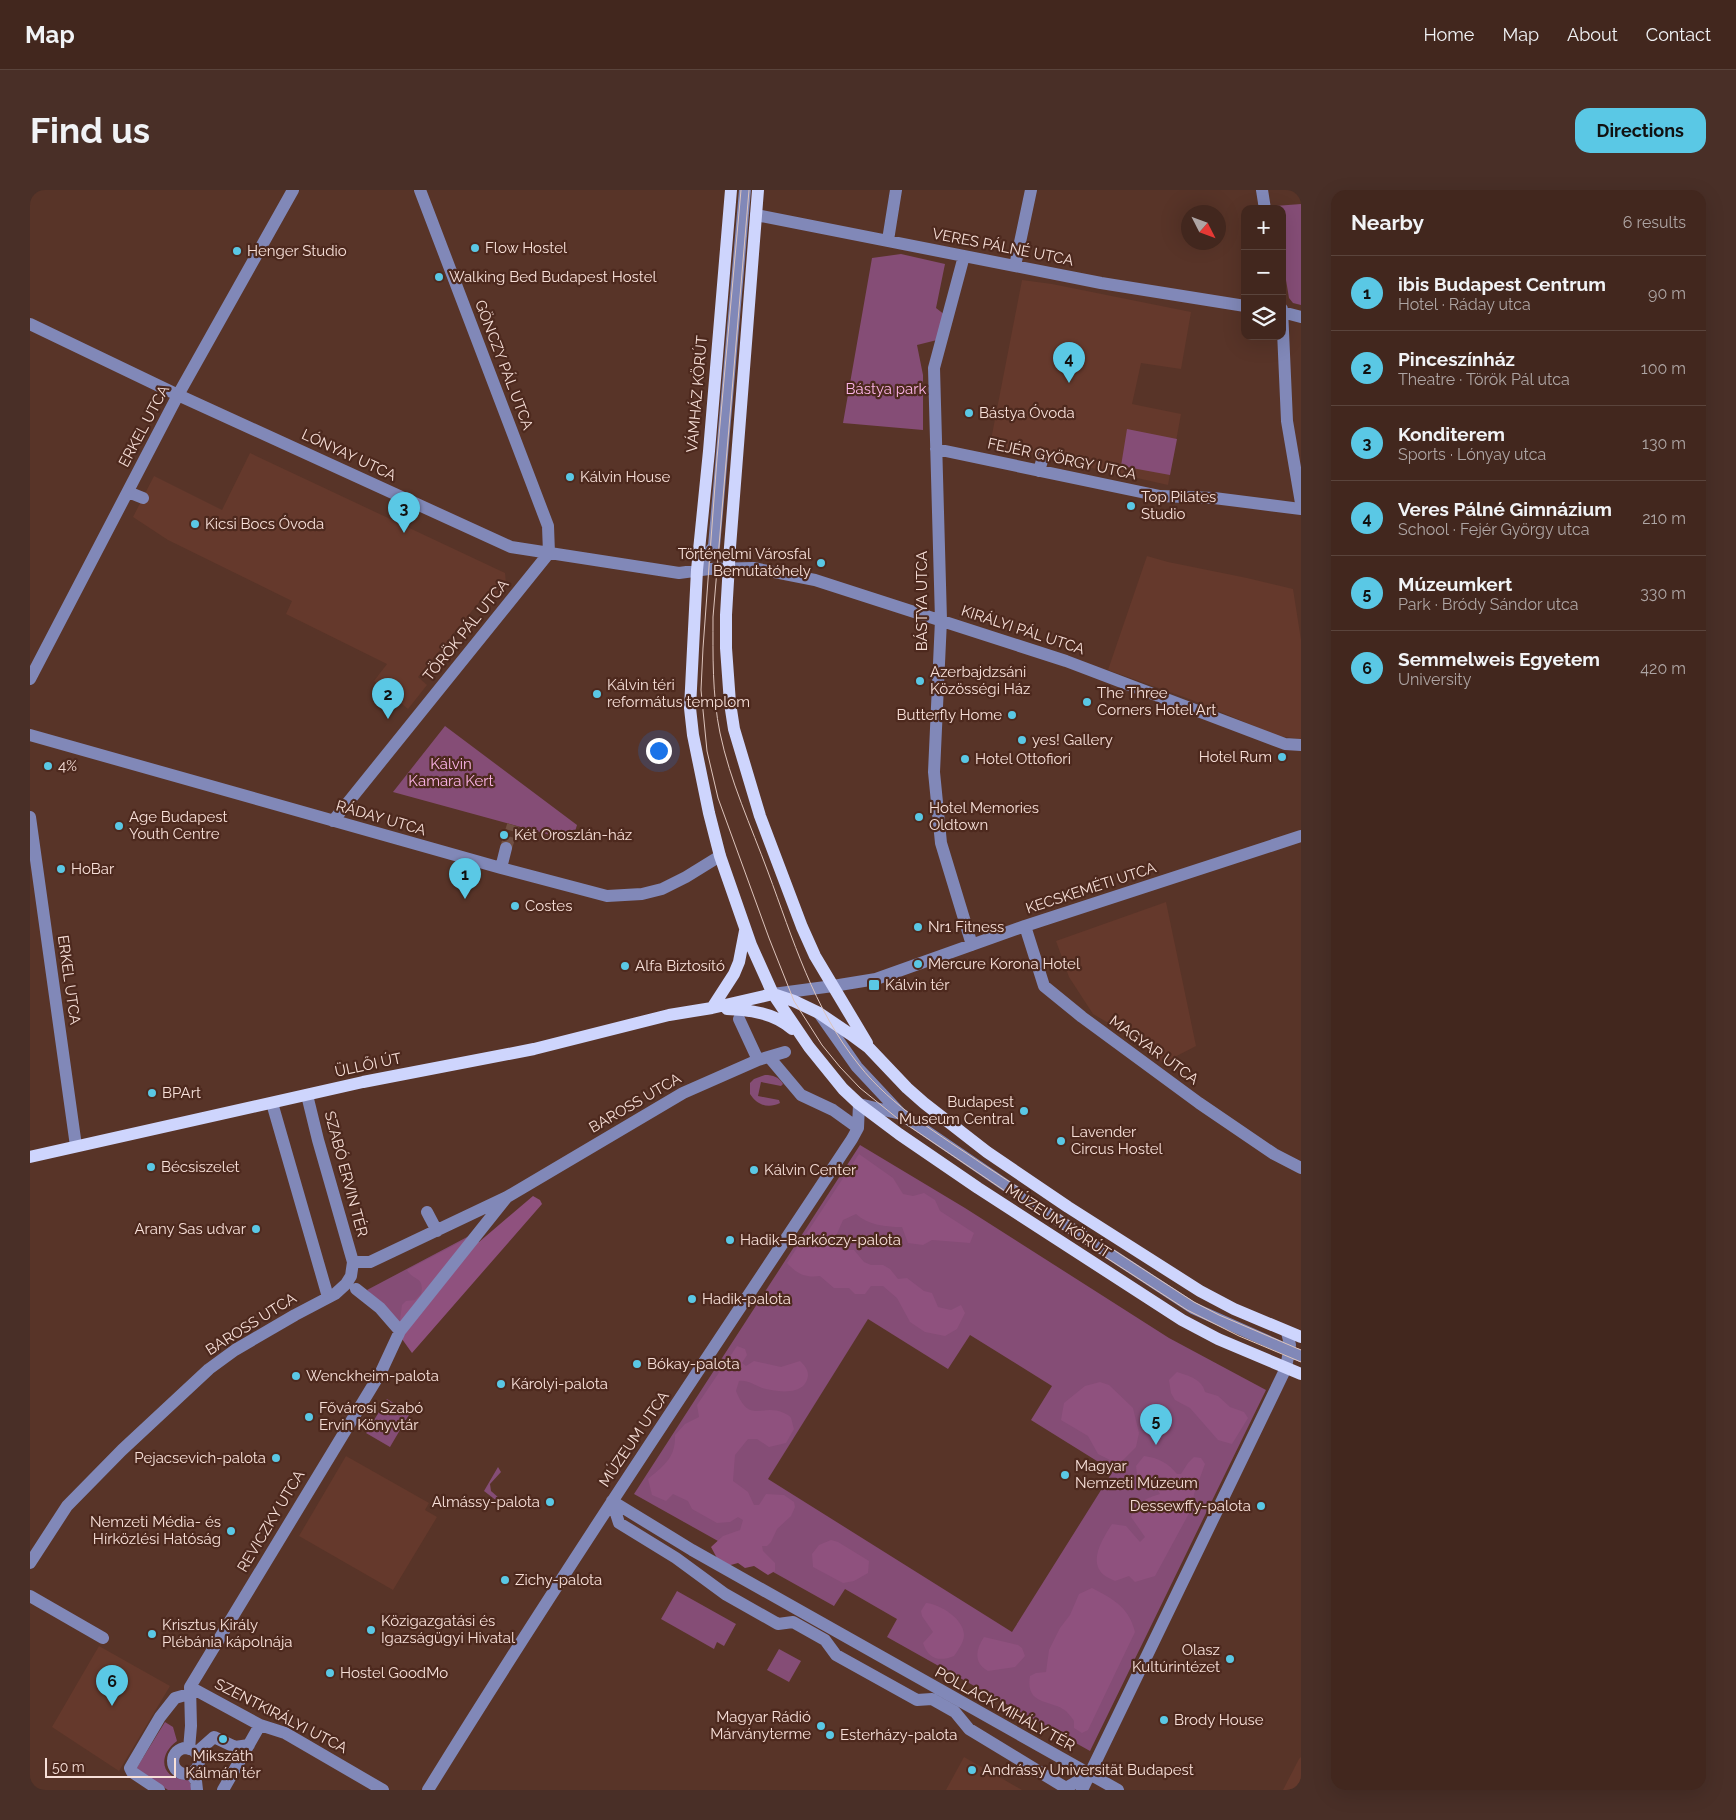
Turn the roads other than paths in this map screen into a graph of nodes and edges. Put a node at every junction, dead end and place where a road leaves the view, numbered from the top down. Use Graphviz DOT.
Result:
graph roads {
  1 [pos="293,190"];
  2 [pos="420,190"];
  3 [pos="731,190"];
  4 [pos="745,190"];
  5 [pos="758,190"];
  6 [pos="896,190"];
  7 [pos="1031,190"];
  8 [pos="1262,190"];
  9 [pos="1264,205"];
  10 [pos="756,215"];
  11 [pos="888,240"];
  12 [pos="964,256"];
  13 [pos="1015,266"];
  14 [pos="1241,305"];
  15 [pos="1286,312"];
  16 [pos="1301,317"];
  17 [pos="30,324"];
  18 [pos="1283,340"];
  19 [pos="178,395"];
  20 [pos="936,449"];
  21 [pos="1042,457"];
  22 [pos="1039,471"];
  23 [pos="128,492"];
  24 [pos="143,498"];
  25 [pos="1301,502"];
  26 [pos="1301,509"];
  27 [pos="714,546"];
  28 [pos="549,553"];
  29 [pos="729,568"];
  30 [pos="697,570"];
  31 [pos="940,620"];
  32 [pos="30,679"];
  33 [pos="30,735"];
  34 [pos="1301,745"];
  35 [pos="30,818"];
  36 [pos="333,821"];
  37 [pos="1301,836"];
  38 [pos="506,848"];
  39 [pos="720,856"];
  40 [pos="501,868"];
  41 [pos="1025,926"];
  42 [pos="745,929"];
  43 [pos="972,945"];
  44 [pos="833,986"];
  45 [pos="772,994"];
  46 [pos="712,1008"];
  47 [pos="819,1013"];
  48 [pos="739,1019"];
  49 [pos="802,1038"];
  50 [pos="870,1048"];
  51 [pos="785,1052"];
  52 [pos="763,1059"];
  53 [pos="307,1095"];
  54 [pos="272,1103"];
  55 [pos="860,1104"];
  56 [pos="901,1114"];
  57 [pos="858,1128"];
  58 [pos="76,1146"];
  59 [pos="987,1152"];
  60 [pos="30,1157"];
  61 [pos="1301,1168"];
  62 [pos="1017,1193"];
  63 [pos="507,1197"];
  64 [pos="427,1212"];
  65 [pos="437,1230"];
  66 [pos="353,1262"];
  67 [pos="356,1289"];
  68 [pos="328,1297"];
  69 [pos="400,1330"];
  70 [pos="1287,1332"];
  71 [pos="1301,1337"];
  72 [pos="1295,1354"];
  73 [pos="1301,1363"];
  74 [pos="1286,1368"];
  75 [pos="381,1372"];
  76 [pos="1301,1374"];
  77 [pos="612,1501"];
  78 [pos="30,1563"];
  79 [pos="30,1596"];
  80 [pos="103,1638"];
  81 [pos="190,1691"];
  82 [pos="260,1725"];
  83 [pos="249,1745"];
  84 [pos="192,1751"];
  85 [pos="191,1773"];
  86 [pos="1090,1774"];
  87 [pos="158,1790"];
  88 [pos="197,1790"];
  89 [pos="223,1790"];
  90 [pos="383,1790"];
  91 [pos="428,1790"];
  92 [pos="1082,1790"];
  93 [pos="1118,1790"];
  1 -- 19 [label="street, ERKEL UTCA"];
  2 -- 28 [label="street, GÖNCZY PÁL UTCA"];
  3 -- 30 [label="main road, VÁMHÁZ KÖRÚT"];
  4 -- 27 [label="street, VÁMHÁZ KÖRÚT"];
  5 -- 10 [label="main road"];
  6 -- 11 [label="street"];
  7 -- 13 [label="street"];
  8 -- 9 [label="street"];
  10 -- 11 [label="street, VERES PÁLNÉ UTCA"];
  10 -- 29 [label="main road"];
  11 -- 12 [label="street, VERES PÁLNÉ UTCA"];
  12 -- 13 [label="street, VERES PÁLNÉ UTCA"];
  12 -- 20 [label="street, BÁSTYA UTCA"];
  13 -- 14 [label="street, VERES PÁLNÉ UTCA"];
  15 -- 16 [label="street"];
  17 -- 19 [label="street, LÓNYAY UTCA"];
  18 -- 25 [label="street"];
  19 -- 23 [label="street, ERKEL UTCA"];
  19 -- 28 [label="street, LÓNYAY UTCA"];
  20 -- 22 [label="street, FEJÉR GYÖRGY UTCA"];
  20 -- 31 [label="street, BÁSTYA UTCA"];
  21 -- 22 [label="street"];
  22 -- 26 [label="street, FEJÉR GYÖRGY UTCA"];
  23 -- 24 [label="street"];
  23 -- 32 [label="street, ERKEL UTCA"];
  27 -- 29 [label="street"];
  27 -- 30 [label="street"];
  28 -- 30 [label="street, LÓNYAY UTCA"];
  28 -- 36 [label="street, TÖRÖK PÁL UTCA"];
  29 -- 30 [label="street, KIRÁLYI PÁL UTCA"];
  29 -- 31 [label="street, KIRÁLYI PÁL UTCA"];
  29 -- 44 [label="main road"];
  30 -- 39 [label="main road"];
  31 -- 34 [label="street, KIRÁLYI PÁL UTCA"];
  31 -- 43 [label="street, BÁSTYA UTCA"];
  33 -- 36 [label="street, RÁDAY UTCA"];
  35 -- 58 [label="street, ERKEL UTCA"];
  36 -- 40 [label="street, RÁDAY UTCA"];
  37 -- 41 [label="street, KECSKEMÉTI UTCA"];
  38 -- 40 [label="street"];
  39 -- 40 [label="street, RÁDAY UTCA"];
  39 -- 42 [label="main road"];
  41 -- 43 [label="street, KECSKEMÉTI UTCA"];
  41 -- 61 [label="street, MAGYAR UTCA"];
  42 -- 45 [label="main road"];
  42 -- 46 [label="main road"];
  43 -- 44 [label="street, KECSKEMÉTI UTCA"];
  44 -- 45 [label="street"];
  44 -- 50 [label="main road"];
  45 -- 46 [label="main road"];
  45 -- 47 [label="main road"];
  45 -- 49 [label="main road"];
  46 -- 49 [label="main road"];
  46 -- 53 [label="main road, ÜLLŐI ÚT"];
  47 -- 50 [label="main road"];
  47 -- 56 [label="street, MÚZEUM KÖRÚT"];
  48 -- 52 [label="street"];
  49 -- 55 [label="main road"];
  50 -- 59 [label="main road, MÚZEUM KÖRÚT"];
  51 -- 52 [label="street, BAROSS UTCA"];
  52 -- 57 [label="street"];
  52 -- 63 [label="street, BAROSS UTCA"];
  53 -- 54 [label="main road, ÜLLŐI ÚT"];
  53 -- 66 [label="street, SZABÓ ERVIN TÉR"];
  54 -- 58 [label="main road, ÜLLŐI ÚT"];
  54 -- 68 [label="street"];
  55 -- 56 [label="street, MÚZEUM KÖRÚT"];
  55 -- 57 [label="street, MÚZEUM UTCA"];
  55 -- 74 [label="main road, MÚZEUM KÖRÚT"];
  56 -- 62 [label="street, MÚZEUM KÖRÚT"];
  57 -- 77 [label="street, MÚZEUM UTCA"];
  58 -- 60 [label="main road, ÜLLŐI ÚT"];
  59 -- 62 [label="street, MÚZEUM KÖRÚT"];
  59 -- 70 [label="main road, MÚZEUM KÖRÚT"];
  62 -- 72 [label="street, MÚZEUM KÖRÚT"];
  63 -- 65 [label="street, BAROSS UTCA"];
  63 -- 69 [label="street, BAROSS UTCA"];
  64 -- 65 [label="street"];
  65 -- 66 [label="street, BAROSS UTCA"];
  66 -- 68 [label="street, BAROSS UTCA"];
  67 -- 69 [label="street"];
  68 -- 78 [label="street, BAROSS UTCA"];
  69 -- 75 [label="street, BAROSS UTCA"];
  70 -- 71 [label="main road, MÚZEUM KÖRÚT"];
  70 -- 72 [label="street"];
  72 -- 74 [label="street"];
  73 -- 74 [label="street"];
  74 -- 76 [label="main road, MÚZEUM KÖRÚT"];
  74 -- 86 [label="street"];
  75 -- 81 [label="street, REVICZKY UTCA"];
  77 -- 86 [label="street, POLLACK MIHÁLY TÉR"];
  77 -- 86 [label="street, POLLACK MIHÁLY TÉR"];
  77 -- 91 [label="street, MÚZEUM UTCA"];
  79 -- 80 [label="street"];
  81 -- 82 [label="street, SZENTKIRÁLYI UTCA"];
  81 -- 84 [label="street"];
  81 -- 87 [label="street"];
  82 -- 83 [label="street"];
  82 -- 90 [label="street, SZENTKIRÁLYI UTCA"];
  83 -- 84 [label="street"];
  83 -- 89 [label="street"];
  84 -- 85 [label="street"];
  84 -- 85 [label="street"];
  85 -- 88 [label="street"];
  86 -- 92 [label="street"];
  86 -- 93 [label="street"];
}
